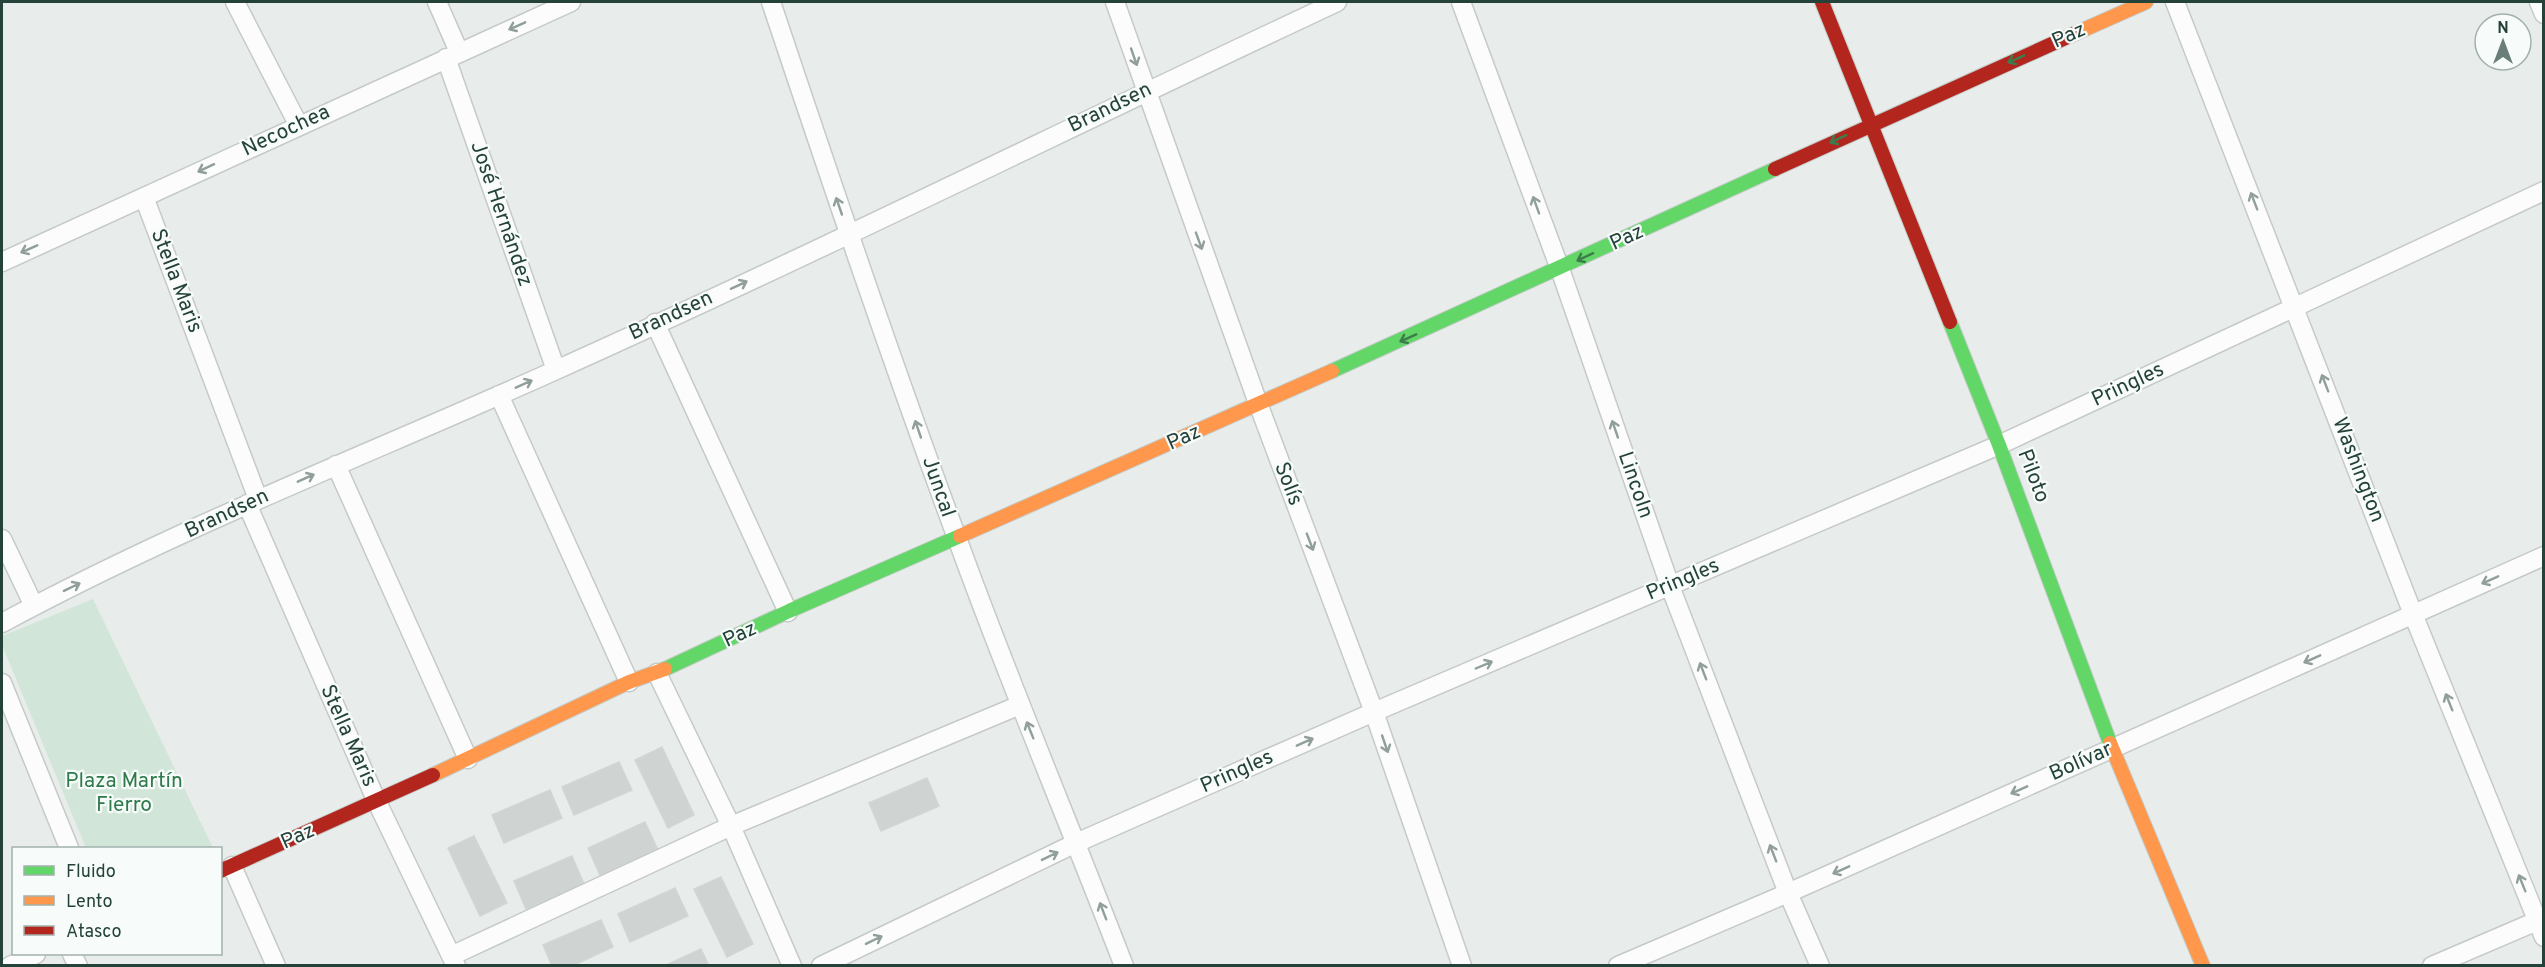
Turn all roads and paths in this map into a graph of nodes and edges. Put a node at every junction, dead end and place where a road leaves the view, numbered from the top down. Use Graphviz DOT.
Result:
graph roads {
  1 [pos="236,2"];
  2 [pos="437,2"];
  3 [pos="571,2"];
  4 [pos="771,2"];
  5 [pos="1115,2"];
  6 [pos="1337,2"];
  7 [pos="1461,2"];
  8 [pos="1822,2"];
  9 [pos="2146,2"];
  10 [pos="2175,2"];
  11 [pos="2539,2"];
  12 [pos="2544,14"];
  13 [pos="452,55"];
  14 [pos="1145,91"];
  15 [pos="298,124"];
  16 [pos="1871,124"];
  17 [pos="2544,191"];
  18 [pos="144,197"];
  19 [pos="849,234"];
  20 [pos="2,262"];
  21 [pos="1560,269"];
  22 [pos="2296,308"];
  23 [pos="656,323"];
  24 [pos="556,370"];
  25 [pos="499,395"];
  26 [pos="1259,406"];
  27 [pos="1999,445"];
  28 [pos="336,465"];
  29 [pos="252,501"];
  30 [pos="956,538"];
  31 [pos="2,539"];
  32 [pos="2544,556"];
  33 [pos="1670,586"];
  34 [pos="34,606"];
  35 [pos="788,612"];
  36 [pos="2413,614"];
  37 [pos="2,623"];
  38 [pos="657,673"];
  39 [pos="629,682"];
  40 [pos="2,683"];
  41 [pos="1020,705"];
  42 [pos="1374,712"];
  43 [pos="2112,748"];
  44 [pos="468,759"];
  45 [pos="377,802"];
  46 [pos="731,826"];
  47 [pos="1076,843"];
  48 [pos="68,847"];
  49 [pos="226,868"];
  50 [pos="1788,893"];
  51 [pos="2542,925"];
  52 [pos="34,955"];
  53 [pos="453,961"];
  54 [pos="10,966"];
  55 [pos="276,966"];
  56 [pos="792,966"];
  57 [pos="821,966"];
  58 [pos="1124,966"];
  59 [pos="1462,966"];
  60 [pos="1618,966"];
  61 [pos="1820,966"];
  62 [pos="2203,966"];
  63 [pos="2432,966"];
  1 -- 15 [label="street"];
  2 -- 13 [label="street, José Hernández"];
  3 -- 13 [label="street, Necochea, one-way"];
  19 -- 4 [label="street, Juncal, one-way"];
  5 -- 14 [label="street, Solís, one-way"];
  6 -- 14 [label="street, Brandsen"];
  21 -- 7 [label="street, Lincoln, one-way"];
  8 -- 16 [label="street, Piloto"];
  9 -- 16 [label="street, Paz, one-way"];
  22 -- 10 [label="street, Washington, one-way"];
  11 -- 12 [label="street"];
  13 -- 15 [label="street, Necochea"];
  13 -- 24 [label="street, José Hernández"];
  14 -- 19 [label="street, Brandsen"];
  14 -- 26 [label="street, Solís, one-way"];
  15 -- 18 [label="street, Necochea, one-way"];
  16 -- 21 [label="street, Paz, one-way"];
  16 -- 27 [label="street, Piloto"];
  17 -- 22 [label="street, Pringles"];
  18 -- 20 [label="street, Necochea, one-way"];
  18 -- 29 [label="street, Stella Maris"];
  23 -- 19 [label="street, Brandsen, one-way"];
  30 -- 19 [label="street, Juncal, one-way"];
  21 -- 26 [label="street, Paz, one-way"];
  33 -- 21 [label="street, Lincoln, one-way"];
  22 -- 27 [label="street, Pringles"];
  36 -- 22 [label="street, Washington, one-way"];
  23 -- 24 [label="street, Brandsen"];
  23 -- 35 [label="street"];
  25 -- 24 [label="street, Brandsen, one-way"];
  25 -- 28 [label="street, Brandsen"];
  25 -- 39 [label="street"];
  26 -- 30 [label="street, Paz"];
  26 -- 42 [label="street, Solís, one-way"];
  27 -- 33 [label="street, Pringles"];
  27 -- 43 [label="street, Piloto"];
  29 -- 28 [label="street, Brandsen, one-way"];
  28 -- 44 [label="street"];
  34 -- 29 [label="street, Brandsen, one-way"];
  29 -- 45 [label="street, Stella Maris"];
  30 -- 35 [label="street, Paz"];
  30 -- 41 [label="street, Juncal"];
  31 -- 34 [label="street"];
  32 -- 36 [label="street, Bolívar, one-way"];
  42 -- 33 [label="street, Pringles, one-way"];
  50 -- 33 [label="street, Lincoln, one-way"];
  34 -- 37 [label="street, Brandsen"];
  35 -- 38 [label="street, Paz"];
  36 -- 43 [label="street, Bolívar, one-way"];
  51 -- 36 [label="street, Washington, one-way"];
  38 -- 39 [label="street, Paz"];
  38 -- 46 [label="street"];
  39 -- 44 [label="street, Paz"];
  40 -- 48 [label="street"];
  41 -- 46 [label="street"];
  47 -- 41 [label="street, Juncal, one-way"];
  47 -- 42 [label="street, Pringles, one-way"];
  42 -- 59 [label="street, Solís, one-way"];
  43 -- 50 [label="street, Bolívar, one-way"];
  43 -- 62 [label="street, Piloto"];
  44 -- 45 [label="street, Paz"];
  45 -- 49 [label="street, Paz"];
  45 -- 53 [label="street, Stella Maris"];
  46 -- 53 [label="street"];
  46 -- 56 [label="street"];
  57 -- 47 [label="street, Pringles, one-way"];
  58 -- 47 [label="street, Juncal, one-way"];
  49 -- 55 [label="street"];
  50 -- 60 [label="street, Bolívar"];
  50 -- 61 [label="street, Lincoln"];
  51 -- 63 [label="street"];
  52 -- 54 [label="street"];
}
